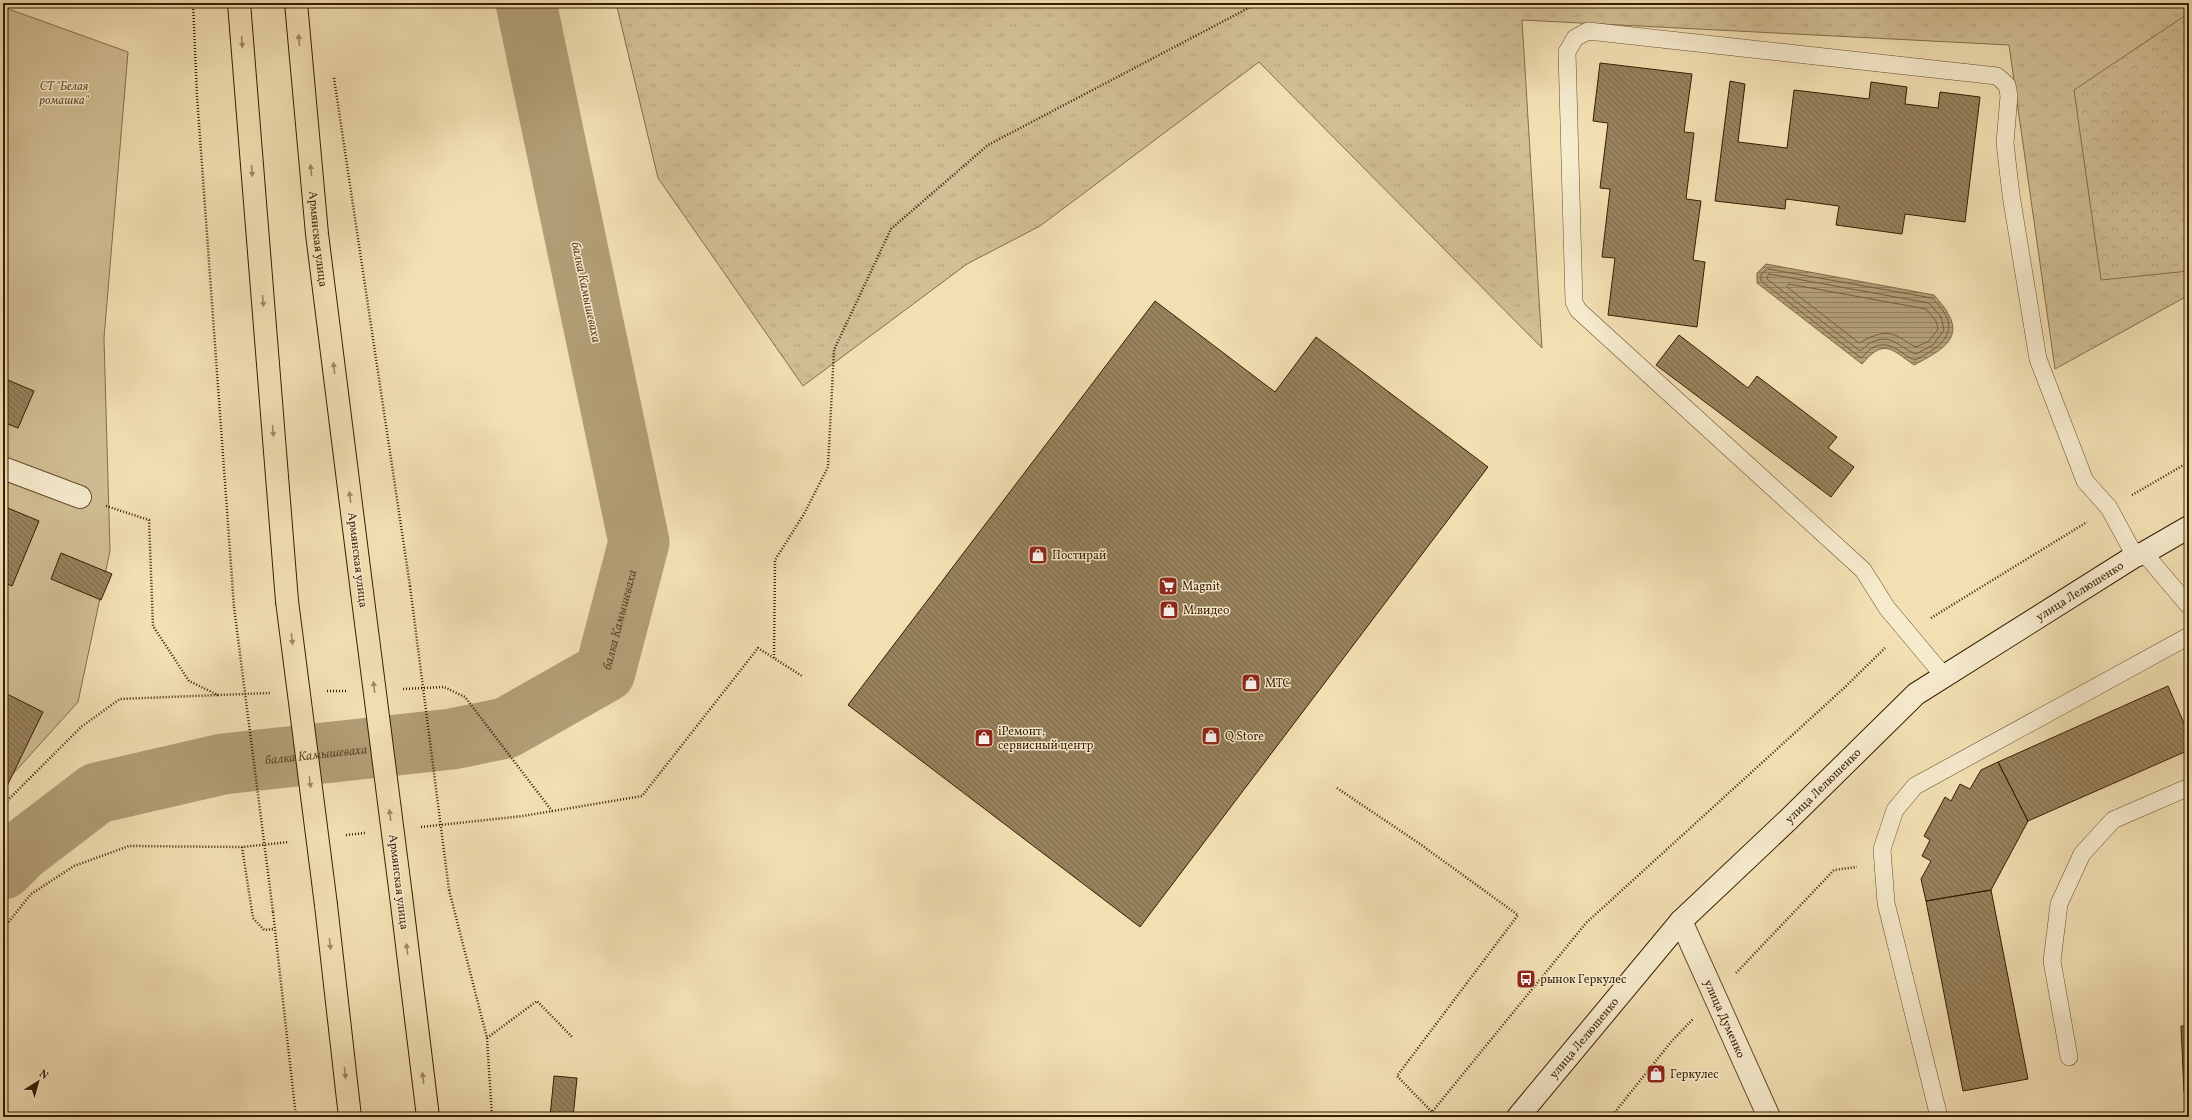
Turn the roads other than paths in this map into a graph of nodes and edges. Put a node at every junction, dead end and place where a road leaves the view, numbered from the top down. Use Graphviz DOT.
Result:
graph roads {
  1 [pos="239,3"];
  2 [pos="296,3"];
  3 [pos="3,468"];
  4 [pos="80,496"];
  5 [pos="2189,527"];
  6 [pos="2140,555"];
  7 [pos="2189,606"];
  8 [pos="2189,636"];
  9 [pos="1943,676"];
  10 [pos="2189,787"];
  11 [pos="1681,920"];
  12 [pos="2069,1058"];
  13 [pos="350,1117"];
  14 [pos="428,1117"];
  15 [pos="1518,1117"];
  16 [pos="1770,1117"];
  17 [pos="1939,1117"];
  1 -- 13 [label="main road, one-way, bridge"];
  14 -- 2 [label="main road, Армянская улица, one-way, bridge"];
  3 -- 4 [label="street"];
  5 -- 6 [label="street, улица Лелюшенко"];
  6 -- 7 [label="lane"];
  6 -- 9 [label="street, улица Лелюшенко"];
  6 -- 9 [label="lane"];
  8 -- 17 [label="lane"];
  9 -- 11 [label="street, улица Лелюшенко"];
  10 -- 12 [label="lane"];
  11 -- 15 [label="street, улица Лелюшенко"];
  11 -- 16 [label="street, улица Думенко"];
}
